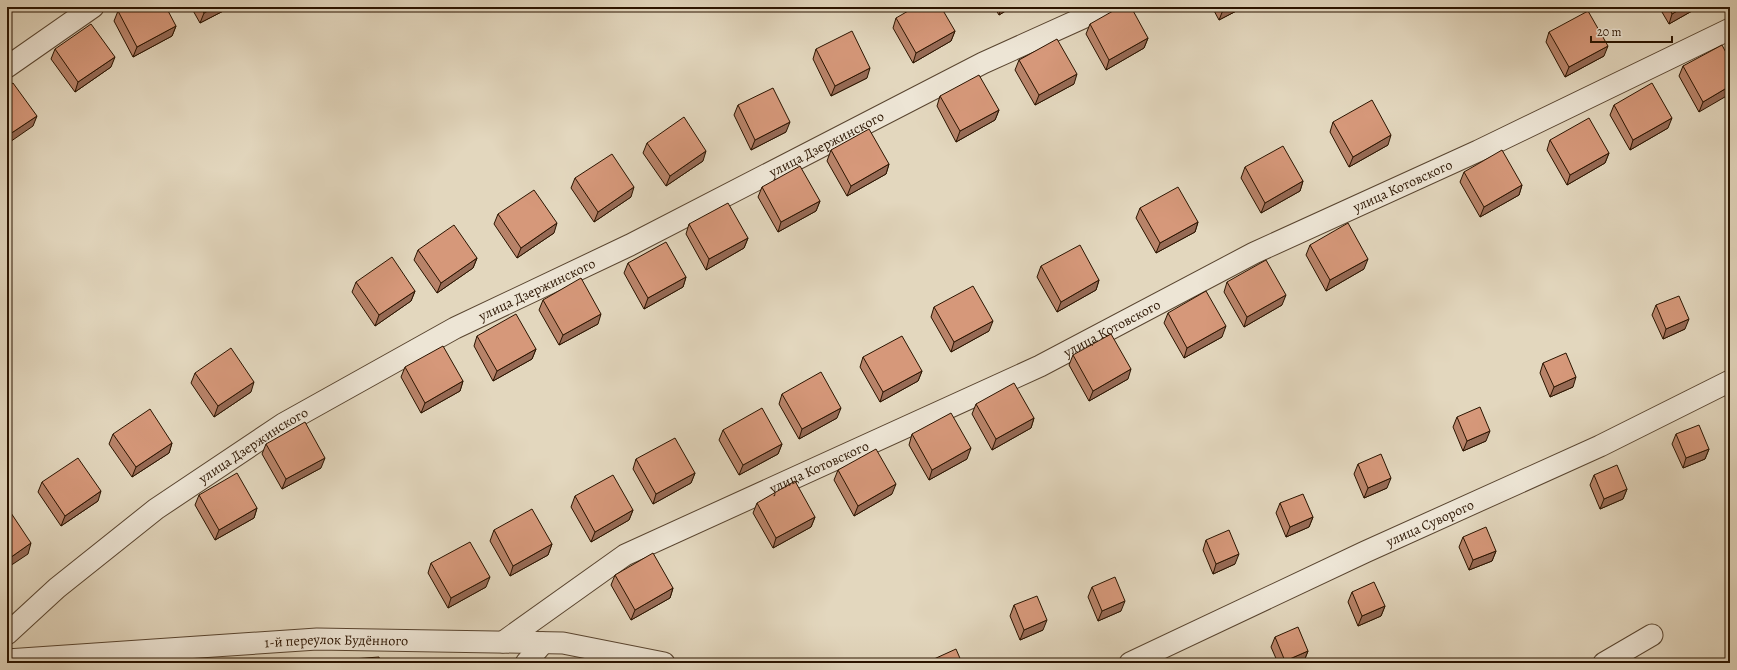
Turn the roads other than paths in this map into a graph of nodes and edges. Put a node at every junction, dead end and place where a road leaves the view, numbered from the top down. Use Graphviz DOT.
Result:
graph roads {
  1 [pos="92,7"];
  2 [pos="1107,7"];
  3 [pos="1730,29"];
  4 [pos="7,67"];
  5 [pos="1730,381"];
  6 [pos="7,634"];
  7 [pos="1652,635"];
  8 [pos="502,642"];
  9 [pos="543,643"];
  10 [pos="7,660"];
  11 [pos="526,663"];
  12 [pos="664,663"];
  13 [pos="1130,663"];
  14 [pos="1604,663"];
  1 -- 4 [label="street"];
  2 -- 6 [label="street, улица Дзержинского"];
  3 -- 8 [label="street, улица Котовского"];
  5 -- 13 [label="street, улица Суворого"];
  7 -- 14 [label="street"];
  8 -- 9 [label="street, 1-й переулок Будённого"];
  8 -- 10 [label="street, 1-й переулок Будённого"];
  9 -- 11 [label="street"];
  9 -- 12 [label="street, 1-й переулок Будённого"];
}
